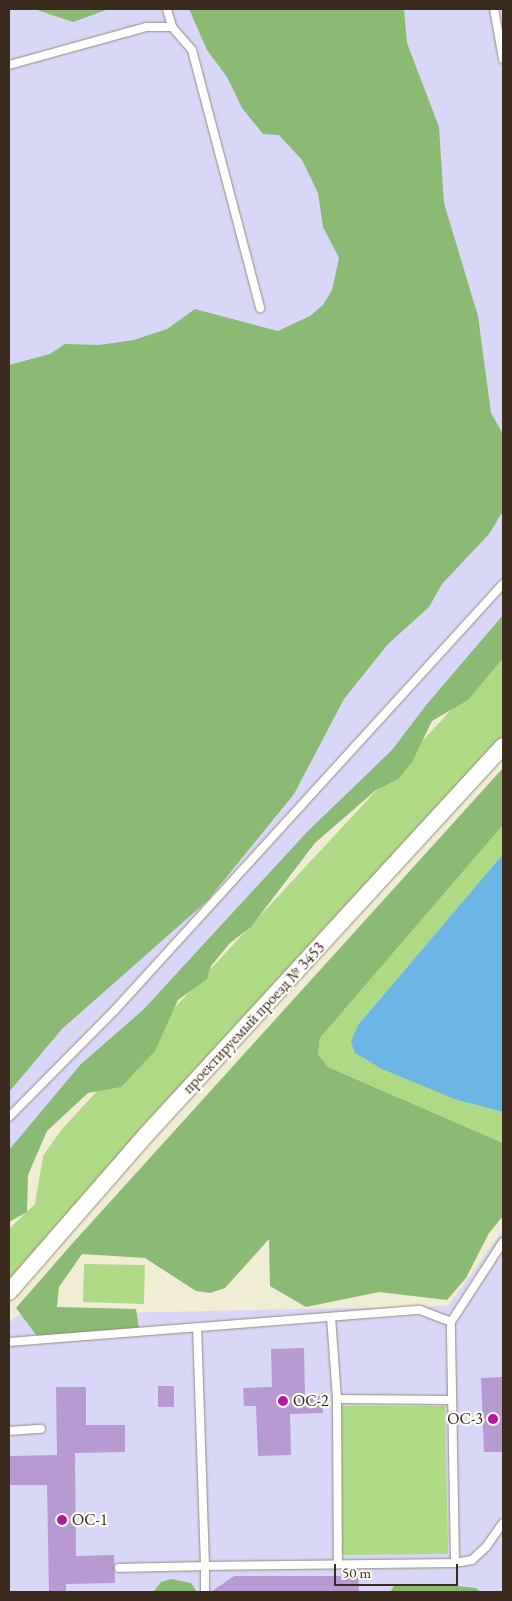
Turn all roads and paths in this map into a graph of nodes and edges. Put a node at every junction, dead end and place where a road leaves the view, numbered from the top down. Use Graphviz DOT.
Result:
graph roads {
  1 [pos="167,9"];
  2 [pos="494,9"];
  3 [pos="172,27"];
  4 [pos="503,59"];
  5 [pos="9,65"];
  6 [pos="260,308"];
  7 [pos="503,584"];
  8 [pos="503,746"];
  9 [pos="9,1117"];
  10 [pos="503,1242"];
  11 [pos="9,1292"];
  12 [pos="331,1317"];
  13 [pos="451,1322"];
  14 [pos="198,1328"];
  15 [pos="9,1342"];
  16 [pos="337,1400"];
  17 [pos="452,1400"];
  18 [pos="41,1429"];
  19 [pos="9,1431"];
  20 [pos="503,1523"];
  21 [pos="455,1563"];
  22 [pos="338,1564"];
  23 [pos="205,1566"];
  24 [pos="119,1568"];
  25 [pos="205,1592"];
  1 -- 3 [label="lane"];
  2 -- 4 [label="lane"];
  3 -- 5 [label="lane"];
  3 -- 6 [label="lane"];
  7 -- 9 [label="lane"];
  8 -- 11 [label="street, проектируемый проезд № 3453"];
  10 -- 13 [label="lane"];
  12 -- 13 [label="lane"];
  12 -- 14 [label="lane"];
  12 -- 16 [label="lane"];
  13 -- 17 [label="lane"];
  14 -- 15 [label="lane"];
  14 -- 23 [label="lane"];
  16 -- 17 [label="lane"];
  16 -- 22 [label="lane"];
  17 -- 21 [label="lane"];
  18 -- 19 [label="lane"];
  20 -- 21 [label="lane"];
  21 -- 22 [label="lane"];
  22 -- 23 [label="lane"];
  23 -- 24 [label="lane"];
  23 -- 25 [label="lane"];
}
